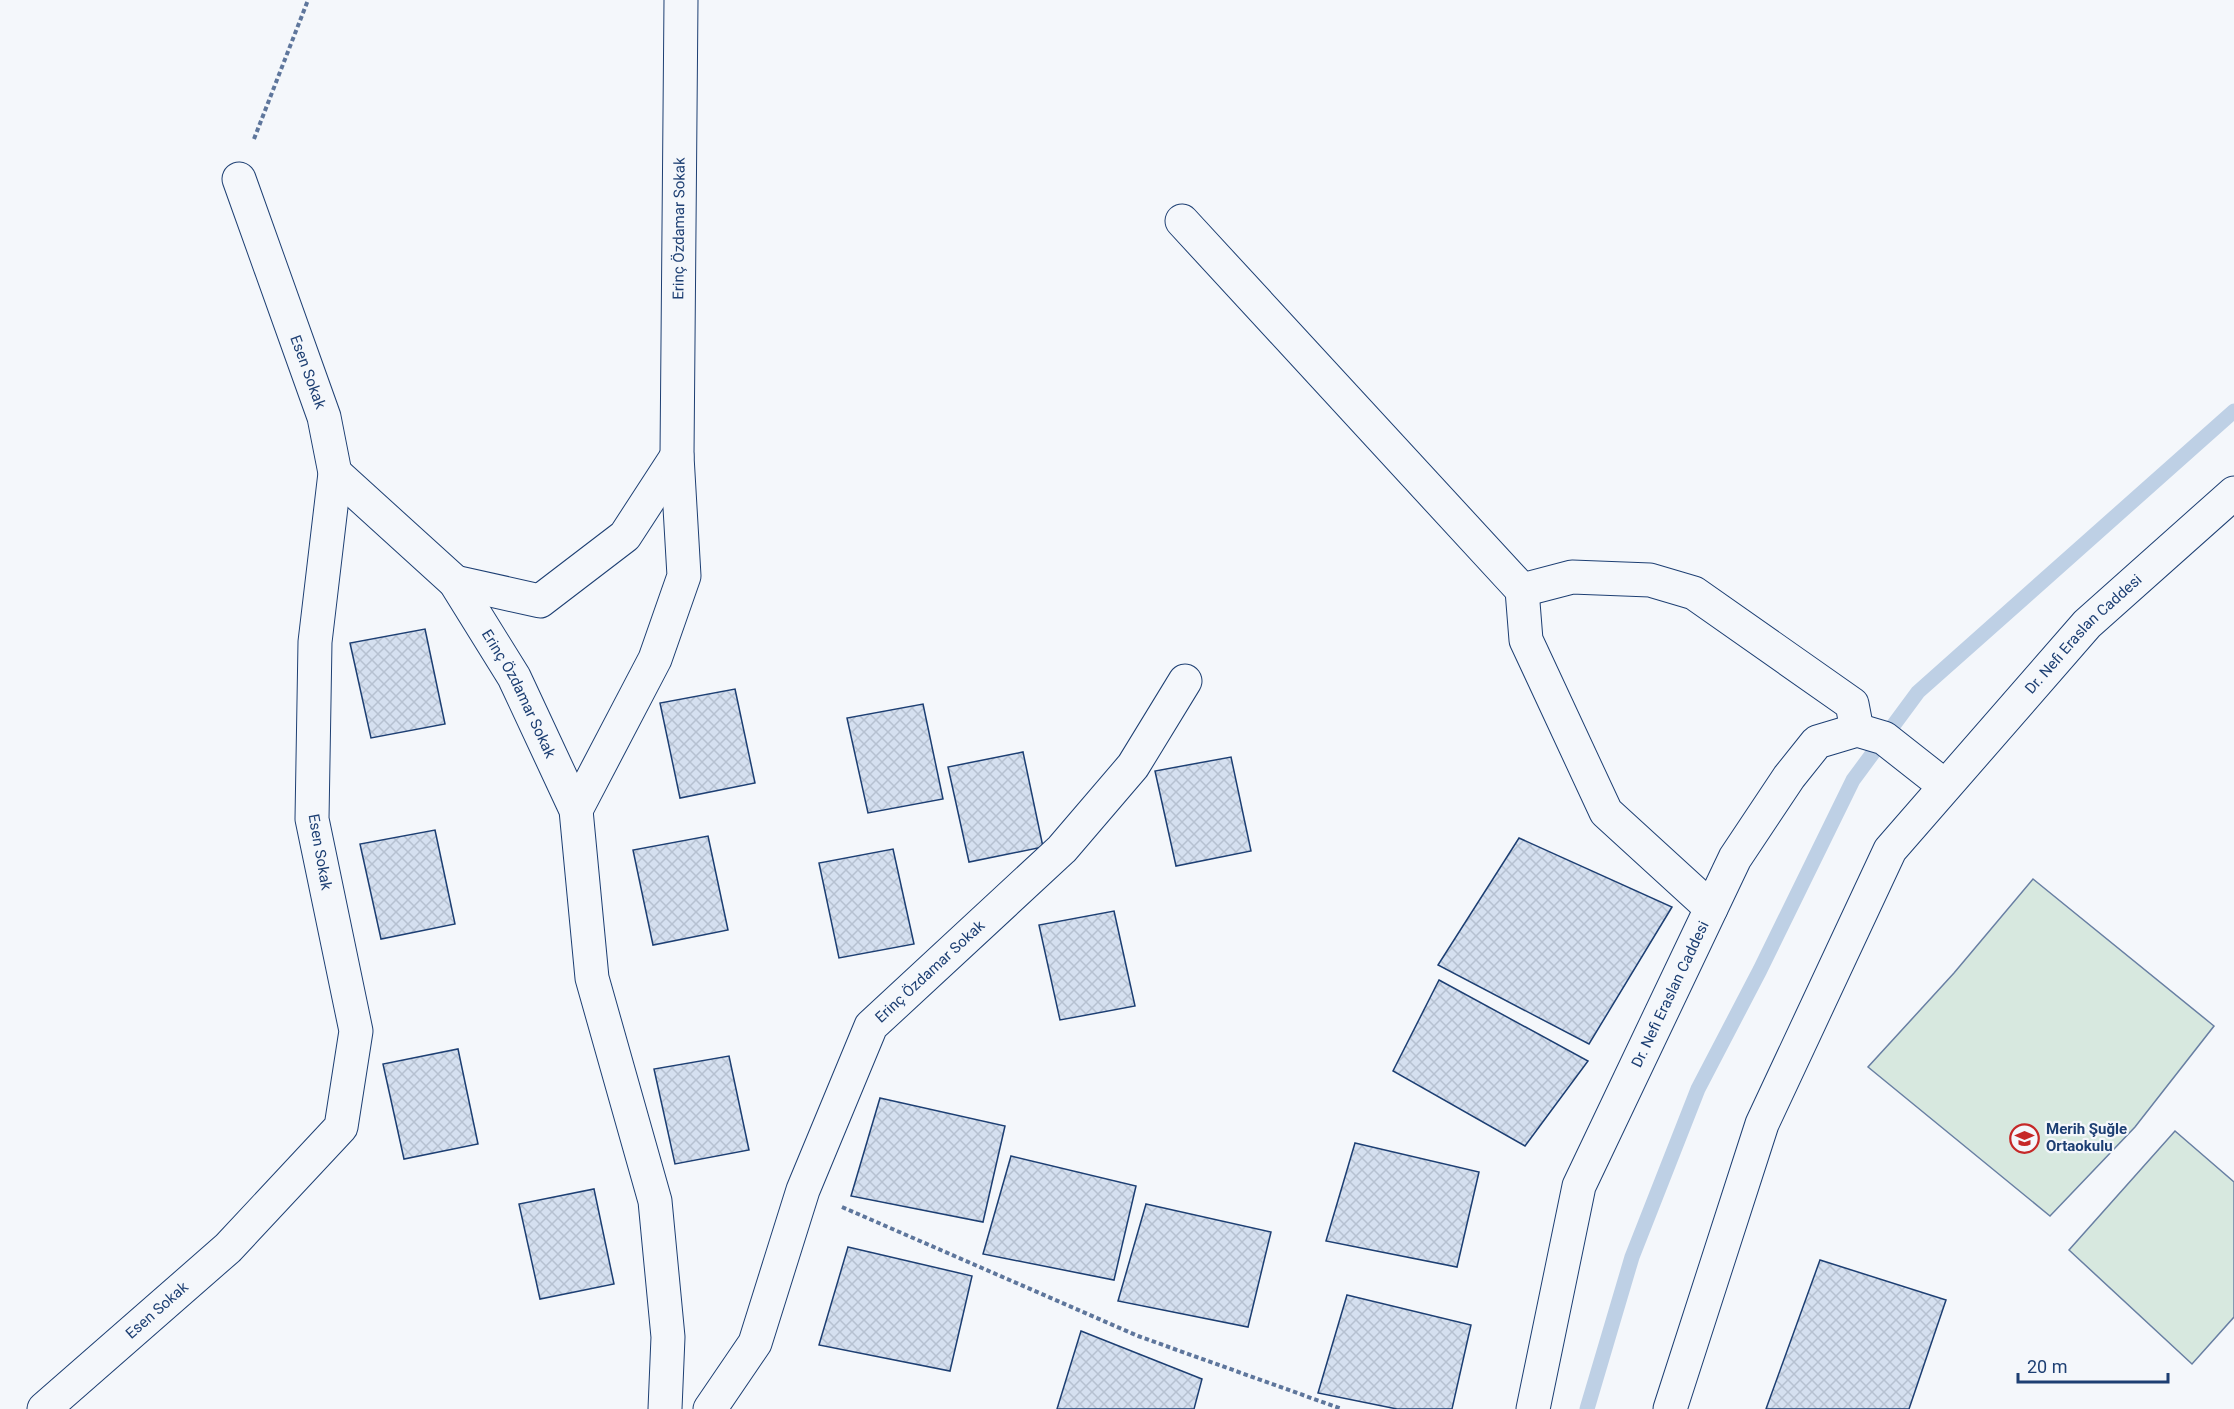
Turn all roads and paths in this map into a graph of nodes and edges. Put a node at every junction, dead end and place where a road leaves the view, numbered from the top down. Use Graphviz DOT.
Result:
graph roads {
  1 [pos="309,0"];
  2 [pos="681,0"];
  3 [pos="239,179"];
  4 [pos="1182,221"];
  5 [pos="677,456"];
  6 [pos="335,472"];
  7 [pos="2234,493"];
  8 [pos="455,582"];
  9 [pos="1522,590"];
  10 [pos="1185,681"];
  11 [pos="1857,730"];
  12 [pos="1946,786"];
  13 [pos="576,810"];
  14 [pos="1710,908"];
  15 [pos="803,1190"];
  16 [pos="44,1409"];
  17 [pos="665,1409"];
  18 [pos="710,1409"];
  19 [pos="1342,1409"];
  20 [pos="1533,1409"];
  21 [pos="1670,1409"];
  1 -- 3 [label="path"];
  2 -- 5 [label="street, Erinç Özdamar Sokak"];
  3 -- 6 [label="street, Esen Sokak"];
  4 -- 9 [label="street"];
  5 -- 8 [label="street, Erinç Özdamar Sokak"];
  5 -- 13 [label="street, Erinç Özdamar Sokak"];
  6 -- 8 [label="street, Erinç Özdamar Sokak"];
  6 -- 16 [label="street, Esen Sokak"];
  7 -- 12 [label="street, Dr. Nefi Eraslan Caddesi"];
  8 -- 13 [label="street, Erinç Özdamar Sokak"];
  9 -- 11 [label="street"];
  9 -- 14 [label="street"];
  10 -- 15 [label="street, Erinç Özdamar Sokak"];
  11 -- 12 [label="street"];
  11 -- 14 [label="street, Dr. Nefi Eraslan Caddesi"];
  12 -- 21 [label="street, Dr. Nefi Eraslan Caddesi"];
  13 -- 17 [label="street, Erinç Özdamar Sokak"];
  14 -- 20 [label="street, Dr. Nefi Eraslan Caddesi"];
  15 -- 18 [label="street, Erinç Özdamar Sokak"];
  15 -- 19 [label="path"];
}
